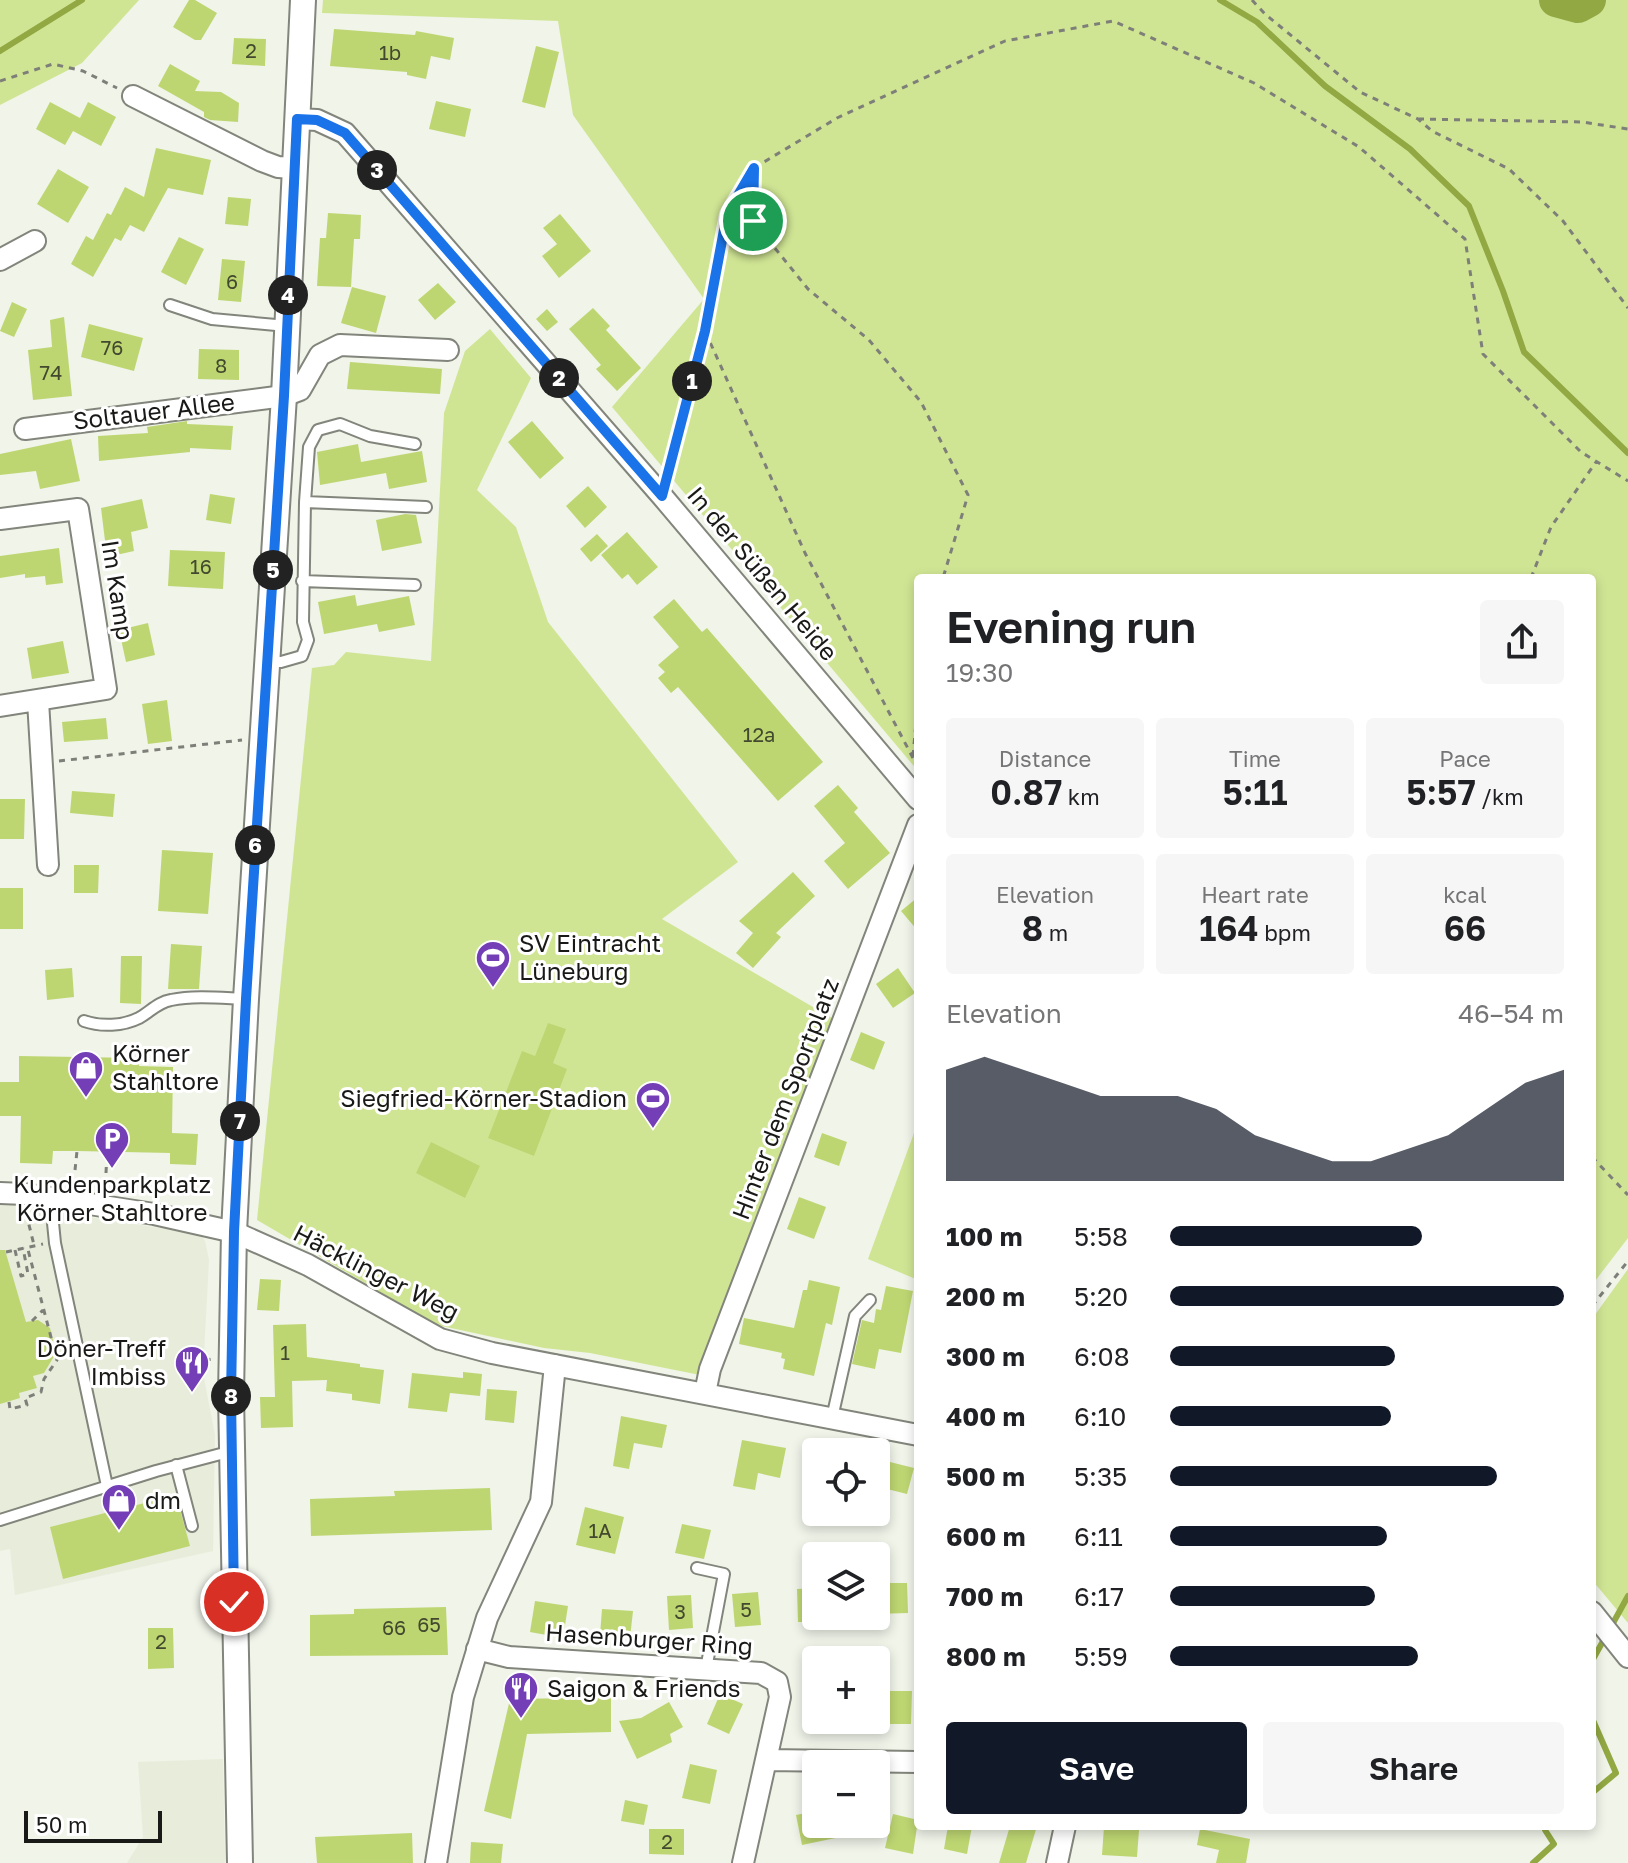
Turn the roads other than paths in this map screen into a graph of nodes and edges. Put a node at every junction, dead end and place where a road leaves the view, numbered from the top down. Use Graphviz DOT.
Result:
graph roads {
  1 [pos="303,5"];
  2 [pos="133,96"];
  3 [pos="297,119"];
  4 [pos="294,168"];
  5 [pos="35,241"];
  6 [pos="0,260"];
  7 [pos="170,305"];
  8 [pos="287,326"];
  9 [pos="448,350"];
  10 [pos="284,396"];
  11 [pos="25,429"];
  12 [pos="415,444"];
  13 [pos="305,502"];
  14 [pos="426,507"];
  15 [pos="0,519"];
  16 [pos="302,581"];
  17 [pos="415,585"];
  18 [pos="267,662"];
  19 [pos="38,701"];
  20 [pos="0,706"];
  21 [pos="914,794"];
  22 [pos="914,835"];
  23 [pos="48,865"];
  24 [pos="246,999"];
  25 [pos="84,1021"];
  26 [pos="0,1193"];
  27 [pos="58,1199"];
  28 [pos="234,1232"];
  29 [pos="870,1300"];
  30 [pos="555,1365"];
  31 [pos="705,1393"];
  32 [pos="832,1418"];
  33 [pos="914,1434"];
  34 [pos="232,1451"];
  35 [pos="176,1465"];
  36 [pos="107,1486"];
  37 [pos="0,1520"];
  38 [pos="192,1526"];
  39 [pos="697,1568"];
  40 [pos="1597,1618"];
  41 [pos="477,1649"];
  42 [pos="1622,1649"];
  43 [pos="706,1669"];
  44 [pos="767,1760"];
  45 [pos="914,1762"];
  46 [pos="1064,1830"];
  47 [pos="240,1863"];
  48 [pos="436,1863"];
  49 [pos="743,1863"];
  50 [pos="1057,1863"];
  1 -- 3 [label="street"];
  2 -- 4 [label="street"];
  3 -- 4 [label="street"];
  3 -- 21 [label="street, In der Süßen Heide"];
  4 -- 8 [label="street"];
  5 -- 6 [label="street"];
  7 -- 8 [label="lane"];
  8 -- 10 [label="street"];
  9 -- 10 [label="street"];
  10 -- 11 [label="street, Soltauer Allee"];
  10 -- 18 [label="street"];
  12 -- 13 [label="lane"];
  13 -- 14 [label="lane"];
  13 -- 16 [label="lane"];
  15 -- 19 [label="street, Im Kamp"];
  16 -- 17 [label="lane"];
  16 -- 18 [label="lane"];
  18 -- 24 [label="street"];
  19 -- 20 [label="street, Im Kamp"];
  19 -- 23 [label="street"];
  22 -- 31 [label="street, Hinter dem Sportplatz"];
  24 -- 25 [label="lane"];
  24 -- 28 [label="street"];
  26 -- 27 [label="street, Häcklinger Weg"];
  27 -- 28 [label="street, Häcklinger Weg"];
  27 -- 36 [label="lane"];
  28 -- 30 [label="street, Häcklinger Weg"];
  28 -- 34 [label="street"];
  29 -- 32 [label="lane"];
  30 -- 31 [label="street, Häcklinger Weg"];
  30 -- 41 [label="street"];
  31 -- 32 [label="street, Häcklinger Weg"];
  32 -- 33 [label="street, Häcklinger Weg"];
  34 -- 35 [label="lane"];
  34 -- 47 [label="street"];
  35 -- 36 [label="lane"];
  35 -- 38 [label="lane"];
  36 -- 37 [label="lane"];
  39 -- 43 [label="lane"];
  40 -- 42 [label="street"];
  41 -- 43 [label="street, Hasenburger Ring"];
  41 -- 48 [label="street"];
  43 -- 44 [label="street, Hasenburger Ring"];
  44 -- 45 [label="street"];
  44 -- 49 [label="street"];
  46 -- 50 [label="street"];
}
